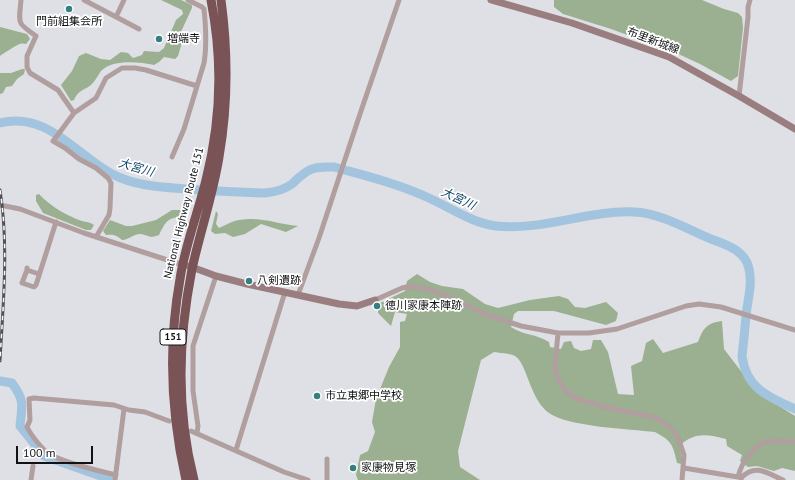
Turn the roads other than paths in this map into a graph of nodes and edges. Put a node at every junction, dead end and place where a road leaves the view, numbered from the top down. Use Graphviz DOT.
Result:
graph roads {
  1 [pos="21,0"];
  2 [pos="84,0"];
  3 [pos="124,0"];
  4 [pos="188,0"];
  5 [pos="211,0"];
  6 [pos="221,0"];
  7 [pos="400,0"];
  8 [pos="491,0"];
  9 [pos="750,0"];
  10 [pos="116,17"];
  11 [pos="138,29"];
  12 [pos="197,86"];
  13 [pos="739,96"];
  14 [pos="74,113"];
  15 [pos="795,129"];
  16 [pos="172,157"];
  17 [pos="210,181"];
  18 [pos="0,205"];
  19 [pos="56,222"];
  20 [pos="96,237"];
  21 [pos="183,265"];
  22 [pos="192,268"];
  23 [pos="39,274"];
  24 [pos="216,276"];
  25 [pos="285,292"];
  26 [pos="298,295"];
  27 [pos="375,300"];
  28 [pos="795,330"];
  29 [pos="558,333"];
  30 [pos="124,409"];
  31 [pos="169,421"];
  32 [pos="191,431"];
  33 [pos="197,433"];
  34 [pos="795,442"];
  35 [pos="236,450"];
  36 [pos="327,459"];
  37 [pos="33,466"];
  38 [pos="684,468"];
  39 [pos="116,477"];
  40 [pos="740,479"];
  41 [pos="31,480"];
  42 [pos="186,480"];
  43 [pos="194,480"];
  44 [pos="308,480"];
  45 [pos="327,480"];
  46 [pos="682,480"];
  47 [pos="783,480"];
  1 -- 14 [label="street"];
  2 -- 10 [label="street"];
  3 -- 10 [label="street"];
  4 -- 12 [label="street"];
  5 -- 17 [label="highway, National Highway Route 151 / 151"];
  6 -- 17 [label="highway, National Highway Route 151 / 151"];
  7 -- 26 [label="street"];
  8 -- 13 [label="main road, 布里新城線"];
  9 -- 13 [label="street"];
  10 -- 11 [label="street"];
  12 -- 14 [label="street"];
  12 -- 16 [label="street"];
  13 -- 15 [label="main road, 布里新城線"];
  14 -- 20 [label="street"];
  17 -- 21 [label="highway, National Highway Route 151 / 151"];
  17 -- 22 [label="highway, National Highway Route 151 / 151"];
  18 -- 19 [label="street"];
  19 -- 20 [label="street"];
  19 -- 23 [label="street"];
  20 -- 21 [label="street"];
  21 -- 22 [label="main road"];
  21 -- 42 [label="highway, National Highway Route 151 / 151"];
  22 -- 24 [label="main road"];
  22 -- 43 [label="highway, National Highway Route 151 / 151"];
  23 -- 23 [label="street"];
  24 -- 25 [label="main road"];
  24 -- 33 [label="street"];
  25 -- 26 [label="main road"];
  25 -- 35 [label="street"];
  26 -- 27 [label="main road"];
  27 -- 29 [label="street"];
  28 -- 29 [label="street"];
  29 -- 38 [label="street"];
  30 -- 31 [label="street"];
  30 -- 39 [label="street"];
  30 -- 39 [label="street"];
  32 -- 33 [label="street"];
  33 -- 35 [label="street"];
  34 -- 40 [label="street"];
  35 -- 44 [label="street"];
  36 -- 45 [label="street"];
  37 -- 41 [label="street"];
  38 -- 40 [label="street"];
  38 -- 46 [label="street"];
  40 -- 47 [label="street"];
}
